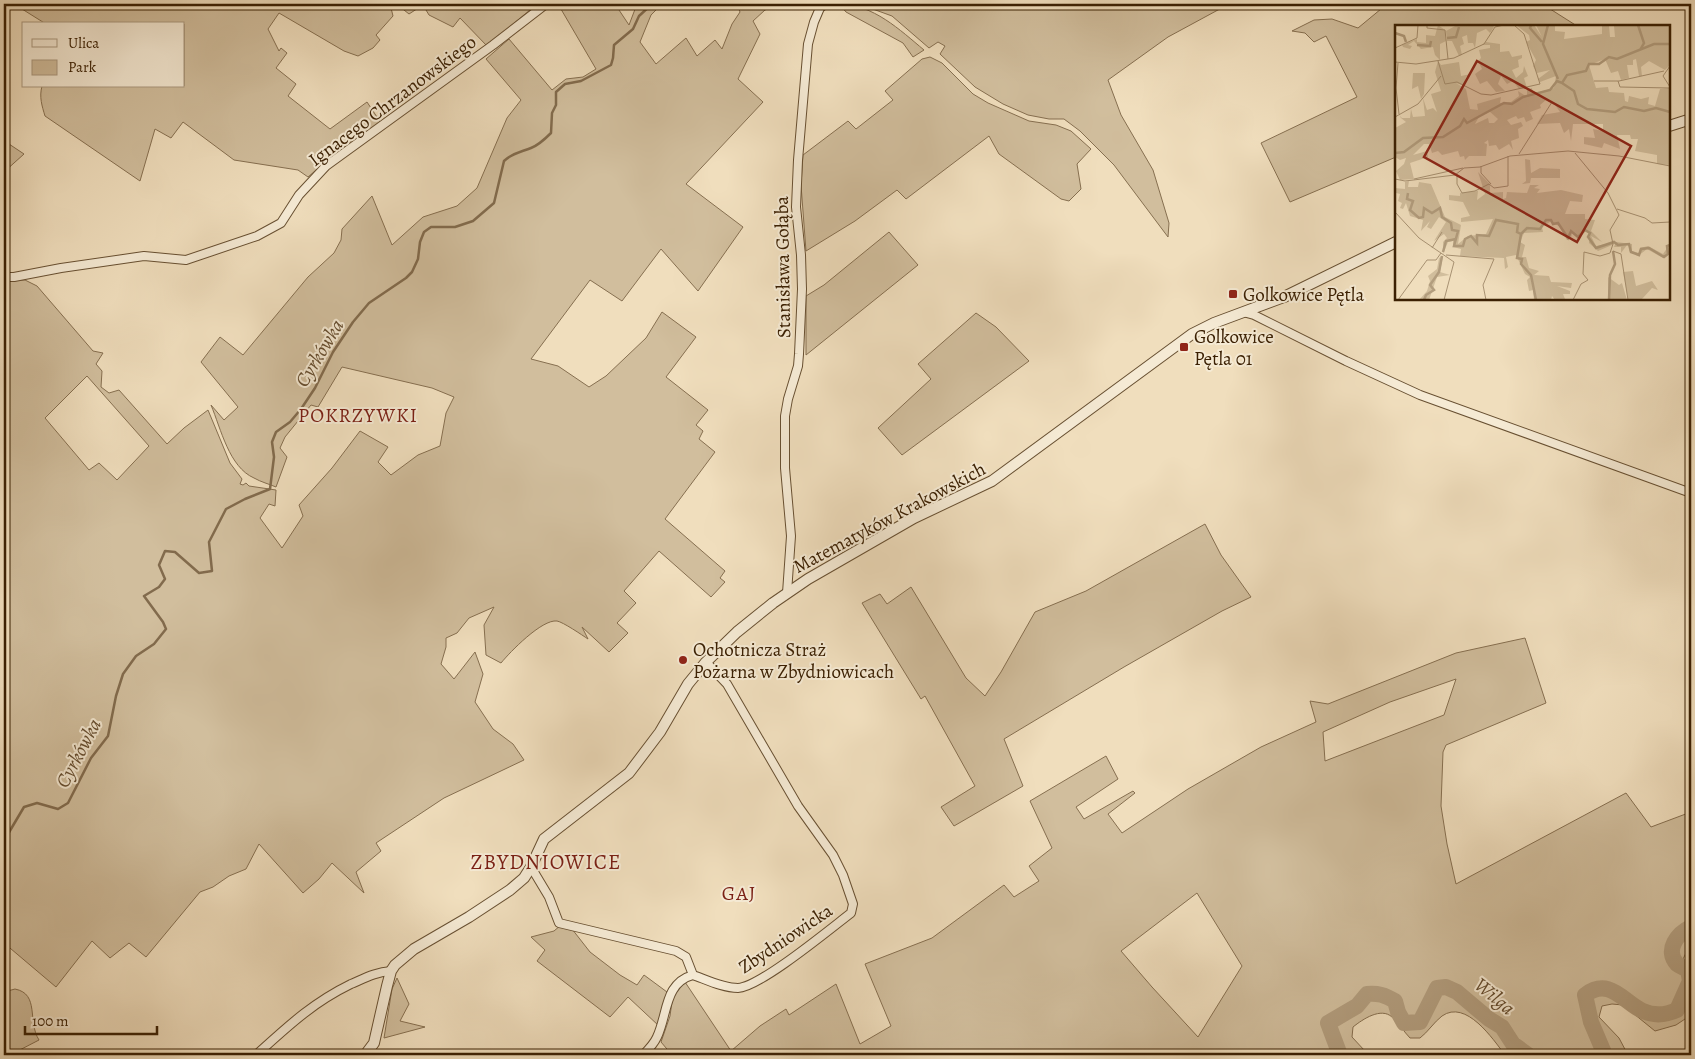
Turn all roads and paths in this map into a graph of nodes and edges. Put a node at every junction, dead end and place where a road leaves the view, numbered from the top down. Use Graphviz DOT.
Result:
graph roads {
  1 [pos="546,4"];
  2 [pos="825,4"];
  3 [pos="1691,119"];
  4 [pos="1670,126"];
  5 [pos="1395,242"];
  6 [pos="4,277"];
  7 [pos="1244,312"];
  8 [pos="1691,493"];
  9 [pos="787,593"];
  10 [pos="706,662"];
  11 [pos="531,867"];
  12 [pos="391,972"];
  13 [pos="693,975"];
  14 [pos="256,1055"];
  15 [pos="365,1055"];
  16 [pos="643,1055"];
  1 -- 6 [label="street, Ignacego Chrzanowskiego"];
  2 -- 9 [label="street, Stanisława Gołąba"];
  3 -- 4 [label="street"];
  5 -- 7 [label="street, Matematyków Krakowskich"];
  7 -- 8 [label="street"];
  7 -- 9 [label="street, Matematyków Krakowskich"];
  9 -- 10 [label="street, Matematyków Krakowskich"];
  10 -- 11 [label="street, Matematyków Krakowskich"];
  10 -- 13 [label="street, Zbydniowicka"];
  11 -- 12 [label="street, Matematyków Krakowskich"];
  11 -- 13 [label="street"];
  12 -- 14 [label="street"];
  12 -- 15 [label="street, Matematyków Krakowskich"];
  13 -- 16 [label="street"];
}
